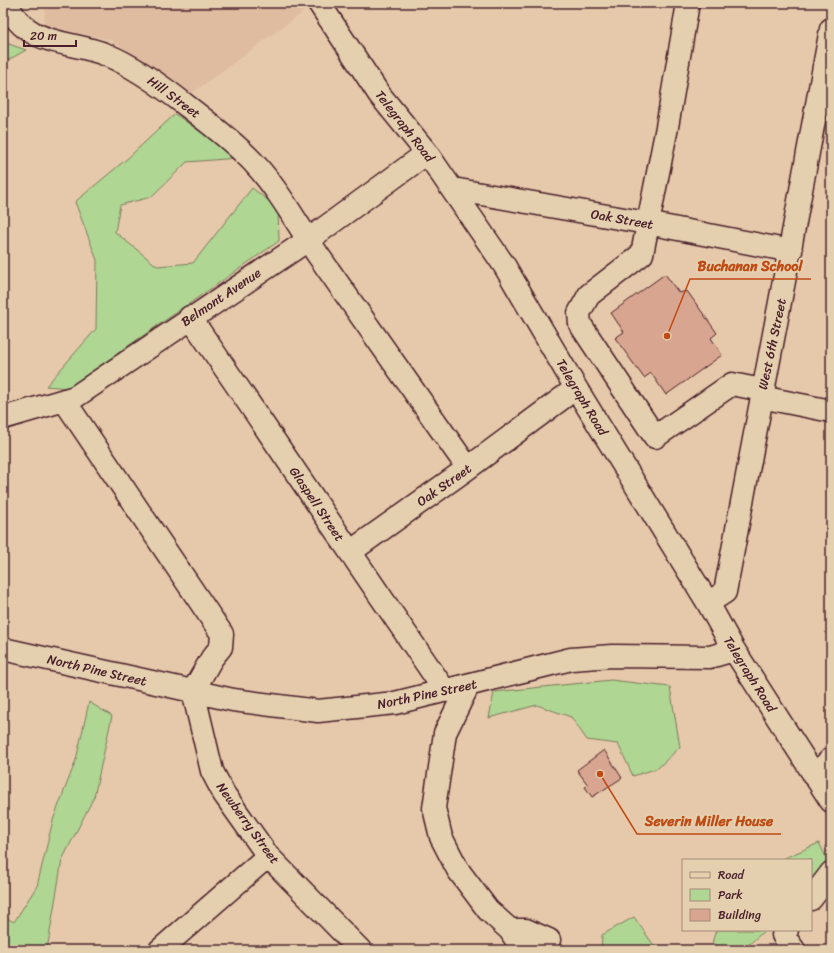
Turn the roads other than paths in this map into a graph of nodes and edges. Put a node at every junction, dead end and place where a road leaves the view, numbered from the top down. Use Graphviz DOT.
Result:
graph roads {
  1 [pos="5,3"];
  2 [pos="319,3"];
  3 [pos="688,3"];
  4 [pos="831,29"];
  5 [pos="427,153"];
  6 [pos="453,189"];
  7 [pos="647,223"];
  8 [pos="308,240"];
  9 [pos="791,251"];
  10 [pos="190,318"];
  11 [pos="576,388"];
  12 [pos="762,394"];
  13 [pos="64,400"];
  14 [pos="831,411"];
  15 [pos="3,418"];
  16 [pos="468,468"];
  17 [pos="350,552"];
  18 [pos="708,603"];
  19 [pos="3,649"];
  20 [pos="734,650"];
  21 [pos="468,686"];
  22 [pos="192,691"];
  23 [pos="445,691"];
  24 [pos="831,759"];
  25 [pos="814,776"];
  26 [pos="831,801"];
  27 [pos="268,856"];
  28 [pos="831,873"];
  29 [pos="812,898"];
  30 [pos="510,930"];
  31 [pos="786,931"];
  32 [pos="160,950"];
  33 [pos="360,950"];
  34 [pos="527,950"];
  35 [pos="541,950"];
  36 [pos="794,950"];
  1 -- 8 [label="street, Hill Street"];
  2 -- 5 [label="street, Telegraph Road"];
  3 -- 7 [label="street"];
  4 -- 9 [label="street, West 6th Street"];
  5 -- 6 [label="street, Telegraph Road"];
  5 -- 8 [label="street, Belmont Avenue"];
  6 -- 7 [label="street, Oak Street"];
  6 -- 11 [label="street, Telegraph Road"];
  7 -- 9 [label="street, Oak Street"];
  7 -- 12 [label="street"];
  8 -- 10 [label="street, Belmont Avenue"];
  8 -- 16 [label="street, Hill Street"];
  9 -- 12 [label="street, West 6th Street"];
  10 -- 13 [label="street, Belmont Avenue"];
  10 -- 17 [label="street, Glaspell Street"];
  11 -- 16 [label="street, Oak Street"];
  11 -- 18 [label="street, Telegraph Road"];
  12 -- 14 [label="street"];
  12 -- 18 [label="street, West 6th Street"];
  13 -- 15 [label="street, Belmont Avenue"];
  13 -- 22 [label="street"];
  16 -- 17 [label="street, Oak Street"];
  17 -- 23 [label="street, Glaspell Street"];
  18 -- 20 [label="street, Telegraph Road"];
  19 -- 22 [label="street, North Pine Street"];
  20 -- 21 [label="street, North Pine Street"];
  20 -- 25 [label="street, Telegraph Road"];
  21 -- 23 [label="street, North Pine Street"];
  21 -- 30 [label="street"];
  22 -- 23 [label="street, North Pine Street"];
  22 -- 27 [label="street, Newberry Street"];
  24 -- 25 [label="street"];
  25 -- 26 [label="street, Telegraph Road"];
  27 -- 32 [label="street"];
  27 -- 33 [label="street, Newberry Street"];
  28 -- 29 [label="street"];
  30 -- 34 [label="street"];
  30 -- 35 [label="street"];
  31 -- 36 [label="street"];
}
